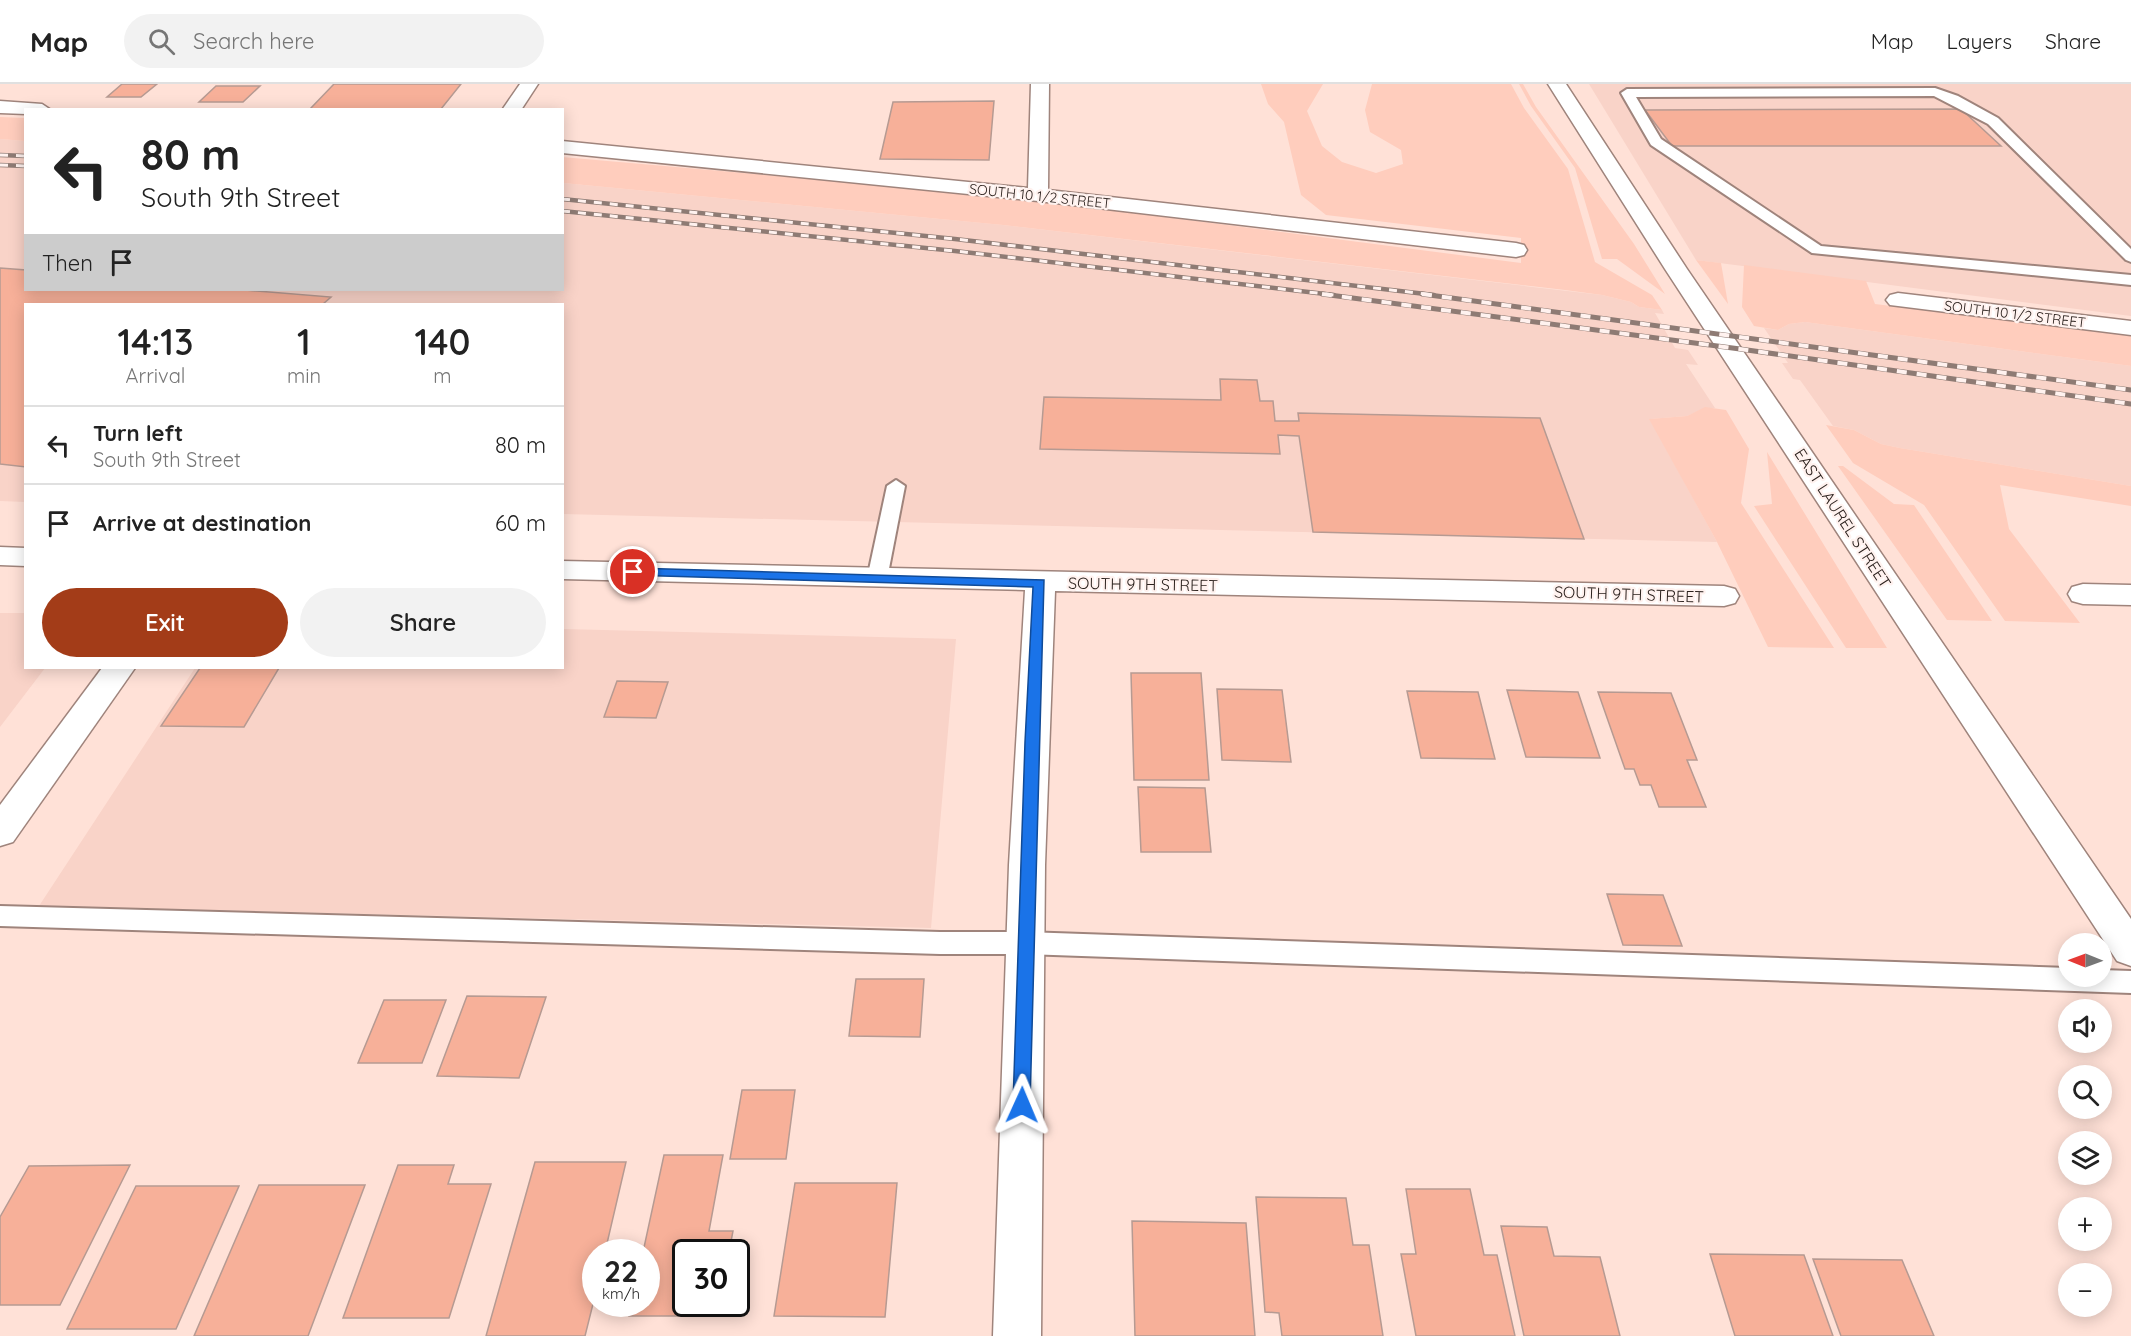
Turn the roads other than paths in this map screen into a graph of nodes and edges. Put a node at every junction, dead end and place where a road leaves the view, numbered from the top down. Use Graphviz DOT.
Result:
graph roads {
  1 [pos="529,84"];
  2 [pos="1040,84"];
  3 [pos="1557,84"];
  4 [pos="3,97"];
  5 [pos="36,108"];
  6 [pos="512,108"];
  7 [pos="564,147"];
  8 [pos="1038,195"];
  9 [pos="1516,250"];
  10 [pos="2131,257"];
  11 [pos="2131,280"];
  12 [pos="1898,300"];
  13 [pos="2131,328"];
  14 [pos="896,486"];
  15 [pos="0,556"];
  16 [pos="24,556"];
  17 [pos="564,570"];
  18 [pos="877,579"];
  19 [pos="1040,583"];
  20 [pos="2083,594"];
  21 [pos="2131,595"];
  22 [pos="1724,596"];
  23 [pos="117,669"];
  24 [pos="0,832"];
  25 [pos="0,916"];
  26 [pos="1025,943"];
  27 [pos="2131,950"];
  28 [pos="2131,982"];
  29 [pos="1017,1336"];
  1 -- 6 [label="street"];
  2 -- 8 [label="street"];
  3 -- 27 [label="street, EAST LAUREL STREET"];
  4 -- 5 [label="street"];
  7 -- 8 [label="street, SOUTH 10 1/2 STREET"];
  8 -- 9 [label="street, SOUTH 10 1/2 STREET"];
  10 -- 11 [label="lane"];
  12 -- 13 [label="street, SOUTH 10 1/2 STREET"];
  14 -- 18 [label="lane"];
  15 -- 16 [label="street"];
  17 -- 18 [label="street, SOUTH 9TH STREET"];
  18 -- 19 [label="street, SOUTH 9TH STREET"];
  19 -- 22 [label="street, SOUTH 9TH STREET"];
  19 -- 26 [label="street"];
  20 -- 21 [label="street"];
  23 -- 24 [label="street"];
  25 -- 26 [label="lane"];
  26 -- 28 [label="lane"];
  26 -- 29 [label="street"];
}
